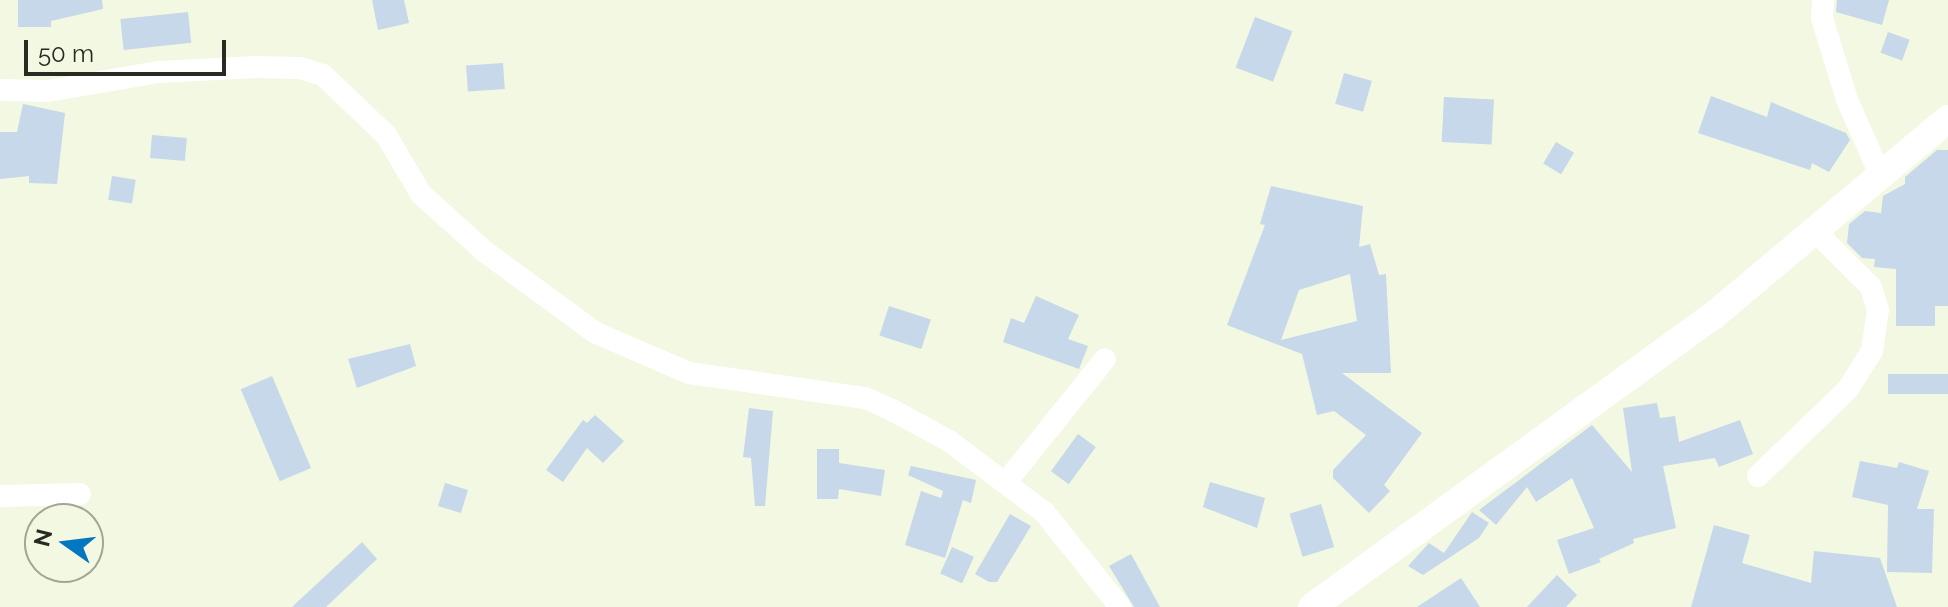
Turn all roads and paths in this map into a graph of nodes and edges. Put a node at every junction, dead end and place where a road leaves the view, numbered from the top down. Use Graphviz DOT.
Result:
graph roads {
  1 [pos="1804,0"];
  2 [pos="1822,9"];
  3 [pos="0,90"];
  4 [pos="1948,119"];
  5 [pos="1880,174"];
  6 [pos="1817,233"];
  7 [pos="1105,359"];
  8 [pos="1758,476"];
  9 [pos="1007,481"];
  10 [pos="80,494"];
  11 [pos="0,496"];
  12 [pos="1120,607"];
  13 [pos="1312,607"];
  1 -- 2 [label="street"];
  2 -- 5 [label="street"];
  3 -- 9 [label="street"];
  4 -- 5 [label="street"];
  5 -- 6 [label="street"];
  6 -- 8 [label="street"];
  6 -- 13 [label="street"];
  7 -- 9 [label="street"];
  9 -- 12 [label="street"];
  10 -- 11 [label="street"];
}
